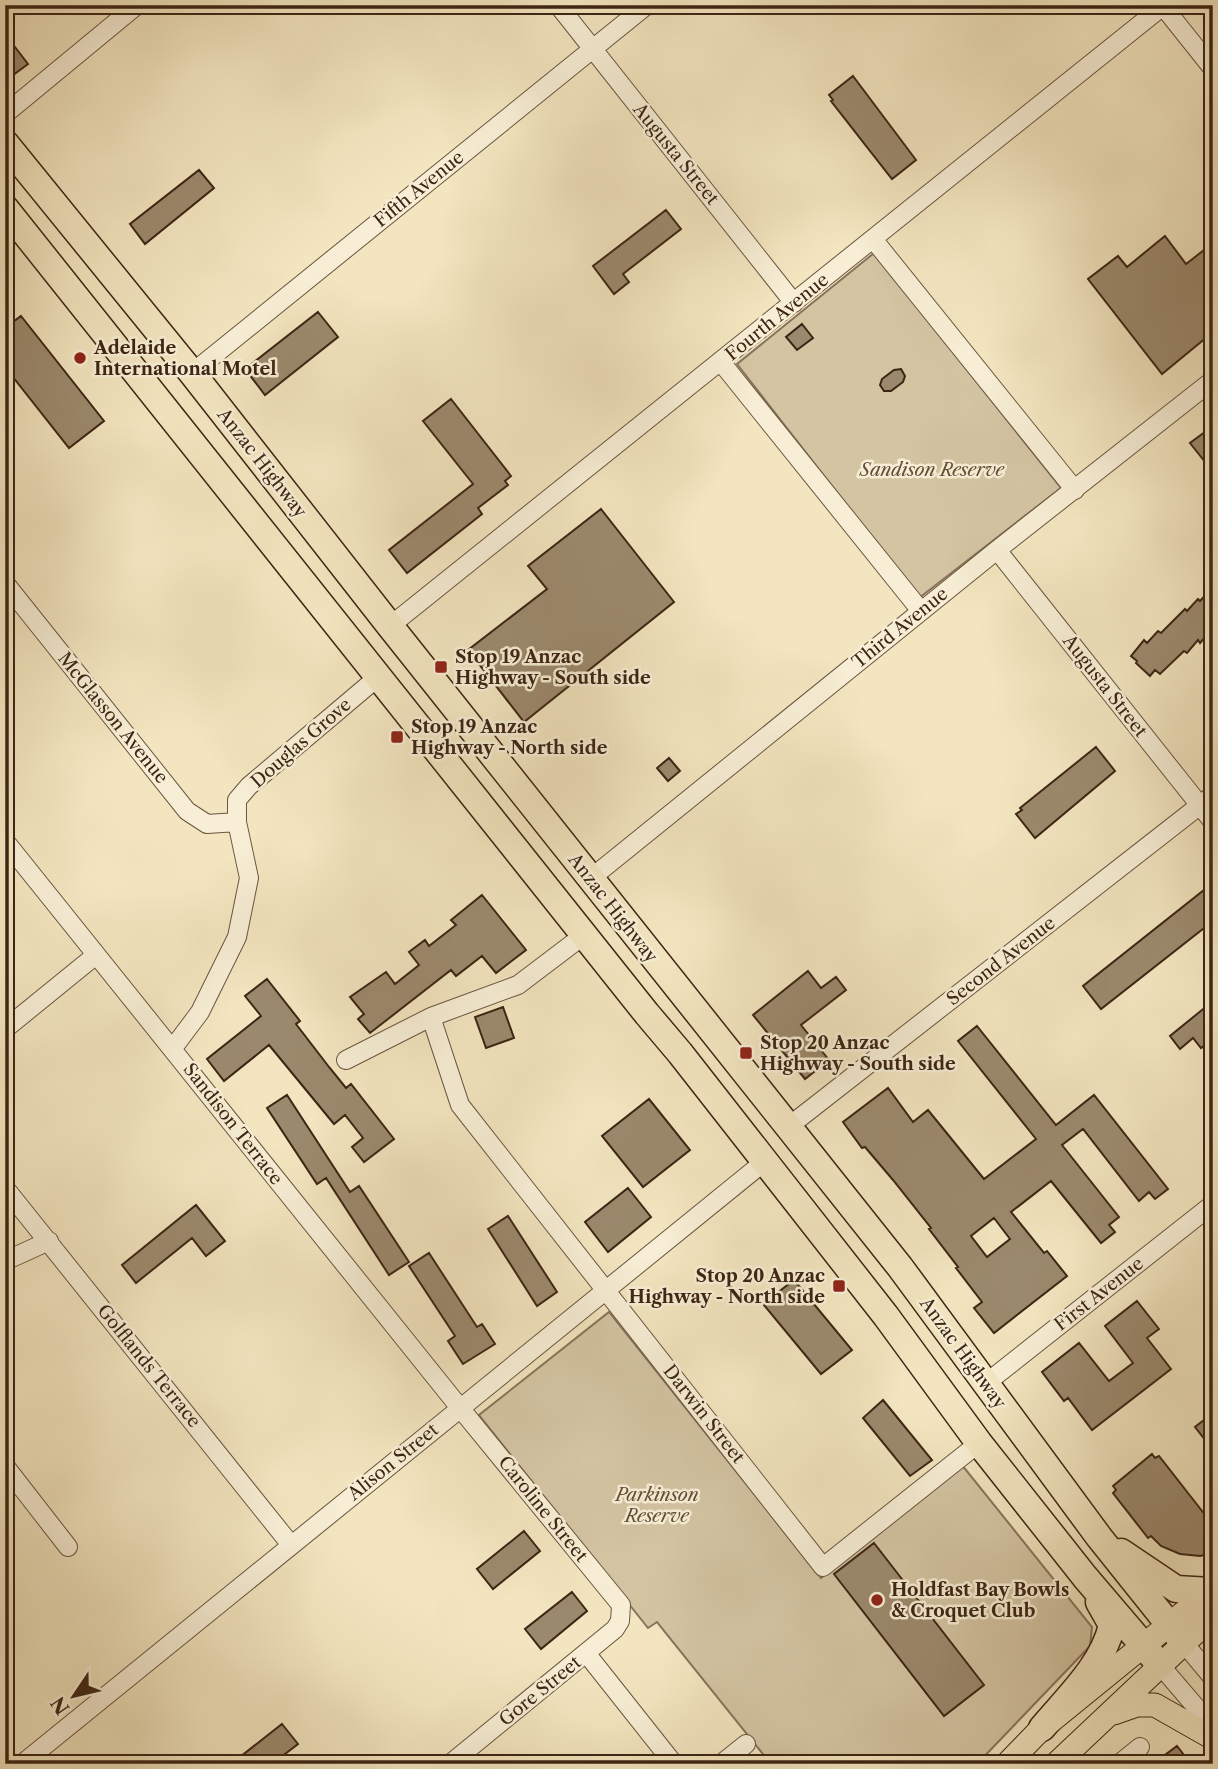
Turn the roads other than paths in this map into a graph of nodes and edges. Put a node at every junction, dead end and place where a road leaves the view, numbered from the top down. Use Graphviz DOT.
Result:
graph roads {
  1 [pos="137,5"];
  2 [pos="558,5"];
  3 [pos="647,5"];
  4 [pos="1163,6"];
  5 [pos="592,48"];
  6 [pos="1213,69"];
  7 [pos="5,114"];
  8 [pos="5,143"];
  9 [pos="5,208"];
  10 [pos="873,239"];
  11 [pos="794,303"];
  12 [pos="721,362"];
  13 [pos="192,373"];
  14 [pos="1213,380"];
  15 [pos="1075,490"];
  16 [pos="284,491"];
  17 [pos="304,517"];
  18 [pos="253,519"];
  19 [pos="997,550"];
  20 [pos="289,562"];
  21 [pos="5,583"];
  22 [pos="921,611"];
  23 [pos="390,626"];
  24 [pos="378,677"];
  25 [pos="1206,800"];
  26 [pos="237,822"];
  27 [pos="1213,822"];
  28 [pos="5,841"];
  29 [pos="590,879"];
  30 [pos="584,935"];
  31 [pos="96,955"];
  32 [pos="677,987"];
  33 [pos="646,1014"];
  34 [pos="698,1014"];
  35 [pos="431,1017"];
  36 [pos="5,1029"];
  37 [pos="173,1048"];
  38 [pos="680,1053"];
  39 [pos="346,1060"];
  40 [pos="788,1127"];
  41 [pos="764,1162"];
  42 [pos="5,1188"];
  43 [pos="1213,1204"];
  44 [pos="876,1237"];
  45 [pos="49,1241"];
  46 [pos="5,1261"];
  47 [pos="900,1267"];
  48 [pos="849,1269"];
  49 [pos="607,1291"];
  50 [pos="886,1316"];
  51 [pos="985,1384"];
  52 [pos="460,1408"];
  53 [pos="979,1443"];
  54 [pos="5,1466"];
  55 [pos="1099,1537"];
  56 [pos="291,1545"];
  57 [pos="68,1546"];
  58 [pos="1085,1577"];
  59 [pos="1212,1599"];
  60 [pos="622,1612"];
  61 [pos="1177,1633"];
  62 [pos="586,1653"];
  63 [pos="1152,1655"];
  64 [pos="1213,1678"];
  65 [pos="1111,1714"];
  66 [pos="1213,1727"];
  67 [pos="1042,1728"];
  68 [pos="1213,1738"];
  69 [pos="746,1744"];
  70 [pos="1140,1747"];
  71 [pos="22,1764"];
  72 [pos="450,1764"];
  73 [pos="674,1764"];
  74 [pos="720,1764"];
  75 [pos="1007,1764"];
  76 [pos="1056,1764"];
  77 [pos="1119,1764"];
  1 -- 7 [label="street"];
  2 -- 5 [label="street, Augusta Street"];
  3 -- 5 [label="street, Fifth Avenue"];
  4 -- 6 [label="street"];
  4 -- 10 [label="street, Fourth Avenue"];
  5 -- 11 [label="street, Augusta Street"];
  5 -- 13 [label="street, Fifth Avenue"];
  8 -- 13 [label="highway, Anzac Highway"];
  9 -- 18 [label="highway"];
  10 -- 11 [label="street, Fourth Avenue"];
  10 -- 15 [label="street"];
  11 -- 12 [label="street, Fourth Avenue"];
  12 -- 22 [label="street"];
  12 -- 23 [label="street, Fourth Avenue"];
  13 -- 16 [label="highway, Anzac Highway"];
  14 -- 15 [label="street, Third Avenue"];
  15 -- 19 [label="street, Third Avenue"];
  16 -- 17 [label="highway, Anzac Highway"];
  16 -- 18 [label="highway"];
  17 -- 20 [label="highway"];
  17 -- 23 [label="highway, Anzac Highway"];
  18 -- 20 [label="highway"];
  19 -- 22 [label="street, Third Avenue"];
  19 -- 25 [label="street, Augusta Street"];
  20 -- 24 [label="highway"];
  21 -- 26 [label="street, McGlasson Avenue"];
  22 -- 29 [label="street, Third Avenue"];
  23 -- 29 [label="highway, Anzac Highway"];
  24 -- 26 [label="street, Douglas Grove"];
  24 -- 30 [label="highway"];
  25 -- 27 [label="street, Augusta Street"];
  25 -- 40 [label="street, Second Avenue"];
  26 -- 37 [label="street, Douglas Grove"];
  28 -- 31 [label="street, Sandison Terrace"];
  29 -- 32 [label="highway, Anzac Highway"];
  30 -- 33 [label="highway"];
  30 -- 35 [label="street"];
  31 -- 36 [label="street"];
  31 -- 37 [label="street, Sandison Terrace"];
  32 -- 33 [label="highway"];
  32 -- 34 [label="highway, Anzac Highway"];
  33 -- 38 [label="highway"];
  34 -- 38 [label="highway"];
  34 -- 40 [label="highway, Anzac Highway"];
  35 -- 39 [label="street"];
  35 -- 49 [label="street, Darwin Street"];
  37 -- 52 [label="street, Sandison Terrace"];
  38 -- 41 [label="highway"];
  40 -- 44 [label="highway, Anzac Highway"];
  41 -- 48 [label="highway"];
  41 -- 49 [label="street, Alison Street"];
  42 -- 45 [label="street, Golflands Terrace"];
  43 -- 51 [label="street, First Avenue"];
  44 -- 47 [label="highway, Anzac Highway"];
  44 -- 48 [label="highway"];
  45 -- 46 [label="street"];
  45 -- 56 [label="street, Golflands Terrace"];
  47 -- 50 [label="highway"];
  47 -- 51 [label="highway, Anzac Highway"];
  48 -- 50 [label="highway"];
  49 -- 52 [label="street, Alison Street"];
  49 -- 53 [label="street, Darwin Street"];
  50 -- 53 [label="highway"];
  51 -- 55 [label="highway, Anzac Highway"];
  52 -- 56 [label="street, Alison Street"];
  52 -- 60 [label="street, Caroline Street"];
  53 -- 58 [label="highway"];
  54 -- 57 [label="street"];
  55 -- 59 [label="highway"];
  55 -- 61 [label="highway, Anzac Highway"];
  56 -- 71 [label="street, Alison Street"];
  58 -- 63 [label="highway"];
  58 -- 67 [label="highway"];
  59 -- 61 [label="main road"];
  60 -- 62 [label="street, Gore Street"];
  61 -- 63 [label="main road"];
  61 -- 64 [label="street, Anzac Highway"];
  62 -- 72 [label="street, Gore Street"];
  62 -- 73 [label="street"];
  63 -- 65 [label="main road"];
  63 -- 66 [label="street"];
  63 -- 67 [label="main road"];
  65 -- 68 [label="main road"];
  65 -- 76 [label="main road"];
  67 -- 75 [label="main road"];
  69 -- 74 [label="street"];
  70 -- 77 [label="street"];
}
